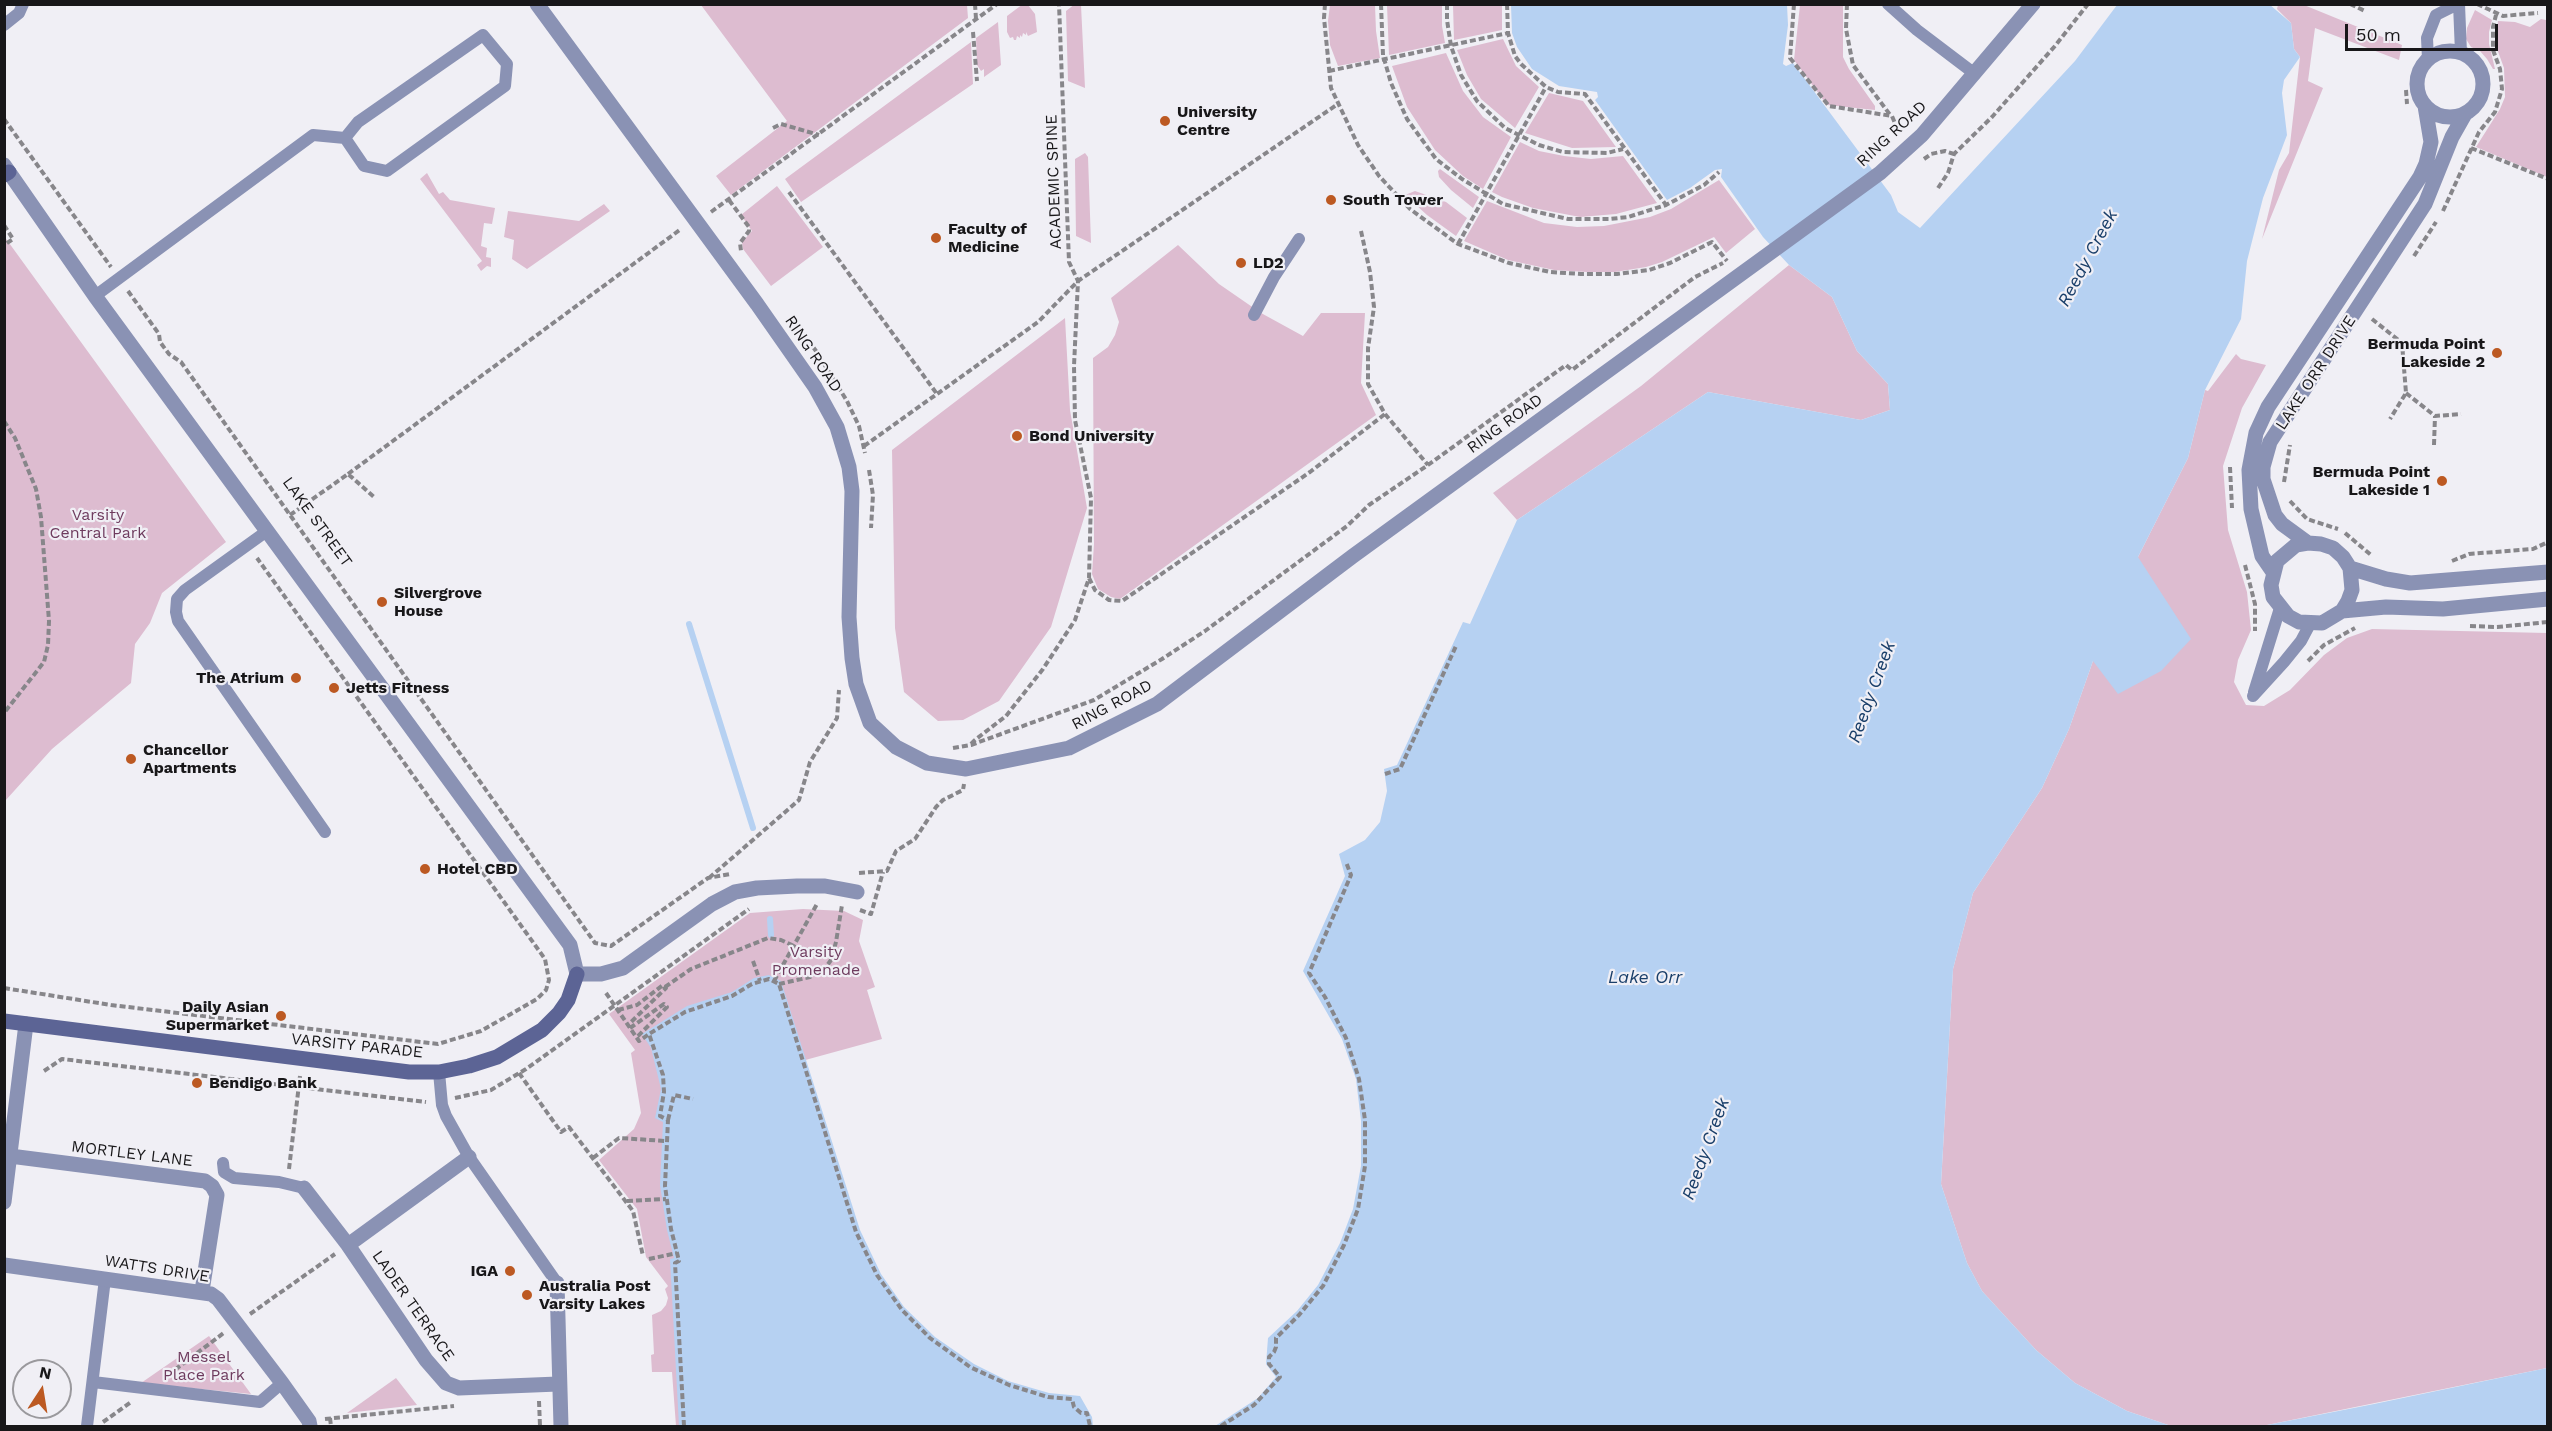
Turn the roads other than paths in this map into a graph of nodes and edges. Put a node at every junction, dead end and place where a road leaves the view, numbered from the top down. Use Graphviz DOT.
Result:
graph roads {
  1 [pos="23,4"];
  2 [pos="537,4"];
  3 [pos="1888,4"];
  4 [pos="2033,4"];
  5 [pos="2458,4"];
  6 [pos="4,25"];
  7 [pos="2461,53"];
  8 [pos="2428,59"];
  9 [pos="1975,74"];
  10 [pos="2425,106"];
  11 [pos="2465,114"];
  12 [pos="345,138"];
  13 [pos="6,171"];
  14 [pos="1299,239"];
  15 [pos="95,296"];
  16 [pos="1254,315"];
  17 [pos="267,531"];
  18 [pos="2308,543"];
  19 [pos="2350,568"];
  20 [pos="2273,572"];
  21 [pos="2547,572"];
  22 [pos="2547,599"];
  23 [pos="2280,608"];
  24 [pos="2342,611"];
  25 [pos="2310,624"];
  26 [pos="325,832"];
  27 [pos="857,892"];
  28 [pos="577,974"];
  29 [pos="4,1021"];
  30 [pos="26,1024"];
  31 [pos="439,1072"];
  32 [pos="10,1156"];
  33 [pos="469,1157"];
  34 [pos="223,1163"];
  35 [pos="304,1188"];
  36 [pos="4,1202"];
  37 [pos="348,1245"];
  38 [pos="4,1265"];
  39 [pos="105,1279"];
  40 [pos="557,1283"];
  41 [pos="202,1291"];
  42 [pos="93,1382"];
  43 [pos="282,1383"];
  44 [pos="558,1384"];
  45 [pos="87,1426"];
  46 [pos="310,1426"];
  47 [pos="561,1426"];
  1 -- 6 [label="lane"];
  2 -- 9 [label="street, RING ROAD"];
  3 -- 9 [label="lane"];
  4 -- 9 [label="street, RING ROAD"];
  5 -- 7 [label="lane"];
  5 -- 8 [label="lane"];
  7 -- 8 [label="street"];
  7 -- 11 [label="street"];
  8 -- 10 [label="street"];
  10 -- 11 [label="street"];
  10 -- 20 [label="street, LAKE ORR DRIVE"];
  11 -- 18 [label="street, LAKE ORR DRIVE"];
  12 -- 12 [label="lane"];
  12 -- 15 [label="lane"];
  13 -- 15 [label="street"];
  14 -- 16 [label="lane"];
  15 -- 17 [label="street"];
  17 -- 26 [label="lane"];
  17 -- 28 [label="street"];
  18 -- 19 [label="street"];
  18 -- 20 [label="street"];
  19 -- 21 [label="street"];
  19 -- 24 [label="street"];
  20 -- 23 [label="street"];
  22 -- 24 [label="street"];
  23 -- 25 [label="street"];
  23 -- 25 [label="lane"];
  24 -- 25 [label="street"];
  27 -- 28 [label="street"];
  28 -- 31 [label="street, VARSITY PARADE"];
  29 -- 30 [label="street, VARSITY PARADE"];
  30 -- 31 [label="street, VARSITY PARADE"];
  30 -- 32 [label="street"];
  31 -- 33 [label="lane"];
  32 -- 36 [label="street"];
  32 -- 41 [label="street, MORTLEY LANE"];
  33 -- 37 [label="street, LADER TERRACE"];
  33 -- 40 [label="lane"];
  34 -- 35 [label="lane"];
  35 -- 37 [label="street, LADER TERRACE"];
  37 -- 44 [label="street, LADER TERRACE"];
  38 -- 39 [label="street, WATTS DRIVE"];
  39 -- 41 [label="street, WATTS DRIVE"];
  39 -- 42 [label="lane"];
  40 -- 44 [label="street"];
  41 -- 43 [label="street, WATTS DRIVE"];
  42 -- 43 [label="lane"];
  42 -- 45 [label="lane"];
  43 -- 46 [label="street, WATTS DRIVE"];
  44 -- 47 [label="street"];
}
